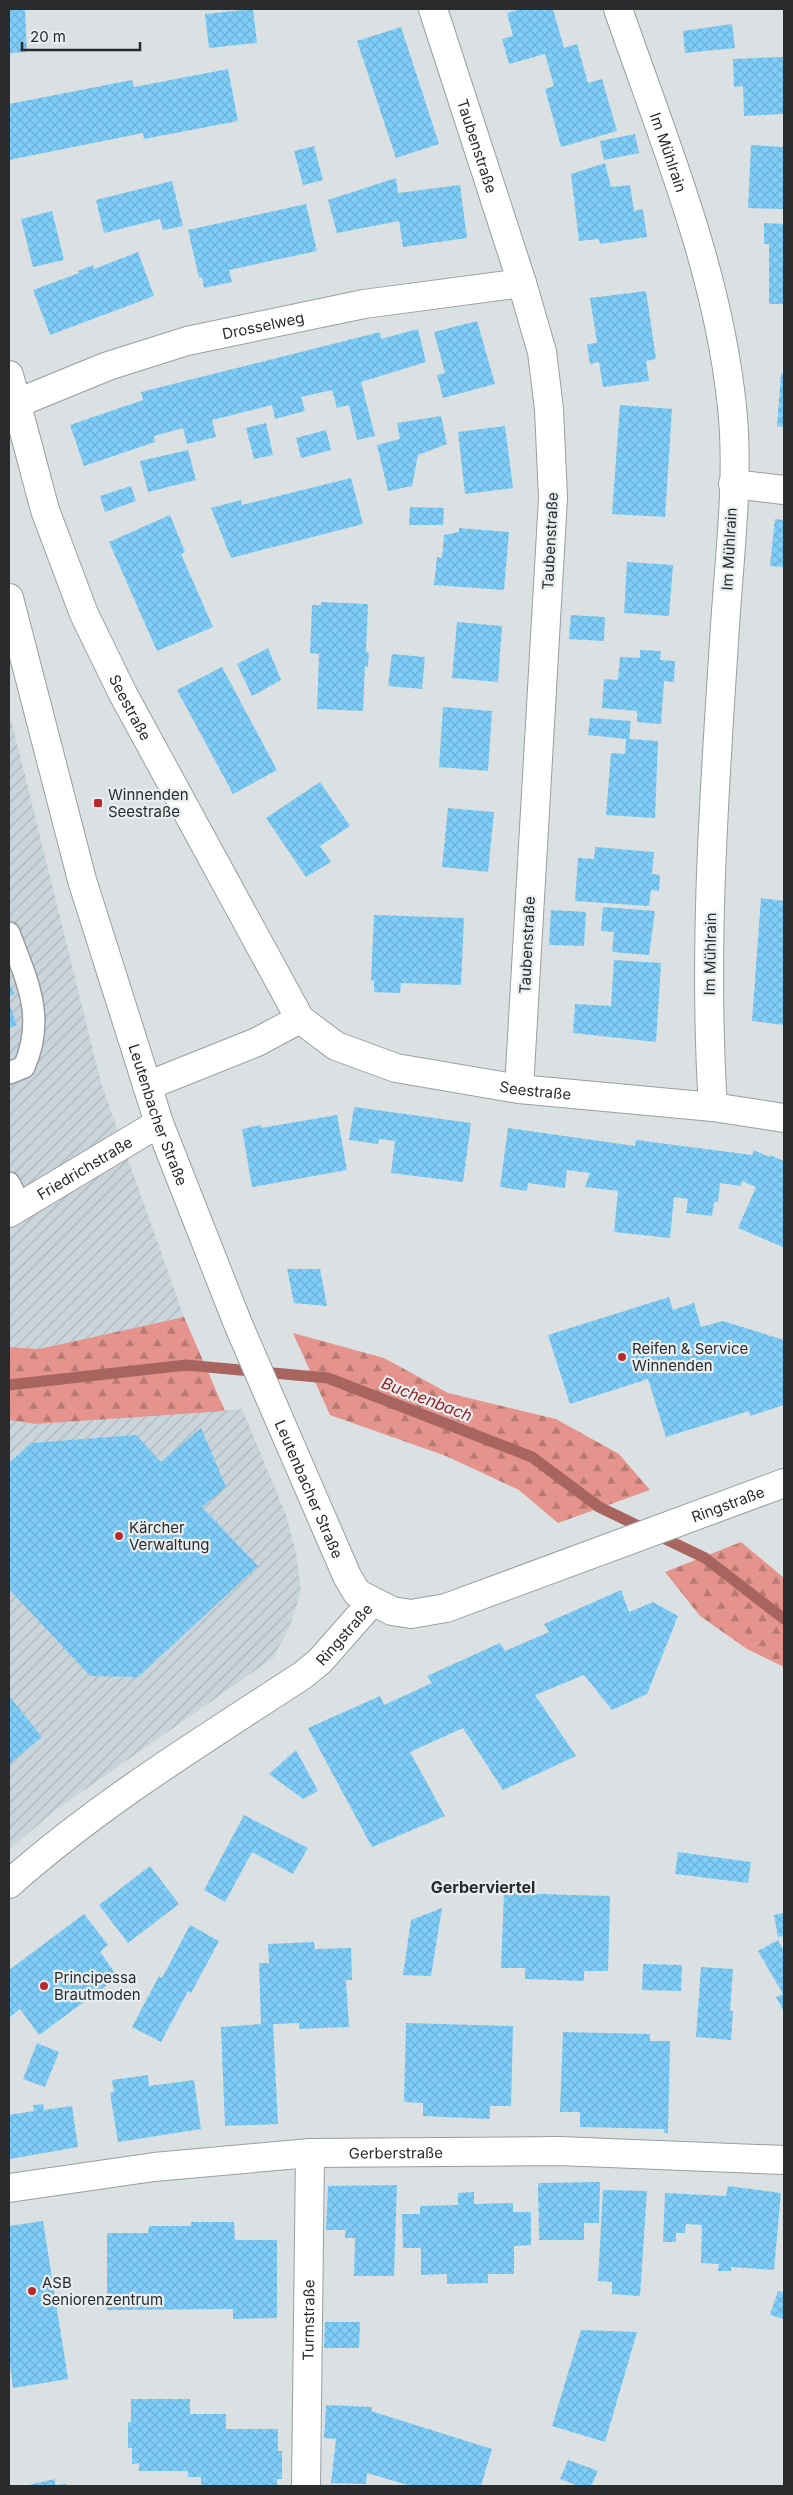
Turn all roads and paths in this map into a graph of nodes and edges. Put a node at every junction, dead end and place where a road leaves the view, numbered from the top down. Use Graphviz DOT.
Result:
graph roads {
  1 [pos="432,9"];
  2 [pos="618,9"];
  3 [pos="522,283"];
  4 [pos="9,375"];
  5 [pos="15,404"];
  6 [pos="733,484"];
  7 [pos="784,490"];
  8 [pos="9,598"];
  9 [pos="9,933"];
  10 [pos="300,1019"];
  11 [pos="9,1073"];
  12 [pos="147,1086"];
  13 [pos="519,1089"];
  14 [pos="713,1107"];
  15 [pos="784,1118"];
  16 [pos="160,1123"];
  17 [pos="13,1200"];
  18 [pos="784,1483"];
  19 [pos="372,1602"];
  20 [pos="9,1884"];
  21 [pos="310,2153"];
  22 [pos="784,2160"];
  23 [pos="9,2188"];
  24 [pos="306,2486"];
  1 -- 3 [label="street, Taubenstraße"];
  2 -- 6 [label="street, Im Mühlrain"];
  3 -- 5 [label="street, Drosselweg"];
  3 -- 13 [label="street, Taubenstraße"];
  4 -- 5 [label="street, Seestraße"];
  5 -- 10 [label="street, Seestraße"];
  6 -- 7 [label="street"];
  6 -- 14 [label="street, Im Mühlrain"];
  8 -- 12 [label="street, Leutenbacher Straße"];
  9 -- 11 [label="lane"];
  10 -- 12 [label="street"];
  10 -- 13 [label="street, Seestraße"];
  12 -- 16 [label="street, Leutenbacher Straße"];
  13 -- 14 [label="street, Seestraße"];
  14 -- 15 [label="street, Seestraße"];
  16 -- 17 [label="street, Friedrichstraße"];
  16 -- 19 [label="street, Leutenbacher Straße"];
  18 -- 19 [label="street, Ringstraße"];
  19 -- 20 [label="street, Ringstraße"];
  21 -- 22 [label="street, Gerberstraße"];
  21 -- 23 [label="street, Gerberstraße"];
  21 -- 24 [label="street, Turmstraße"];
}
